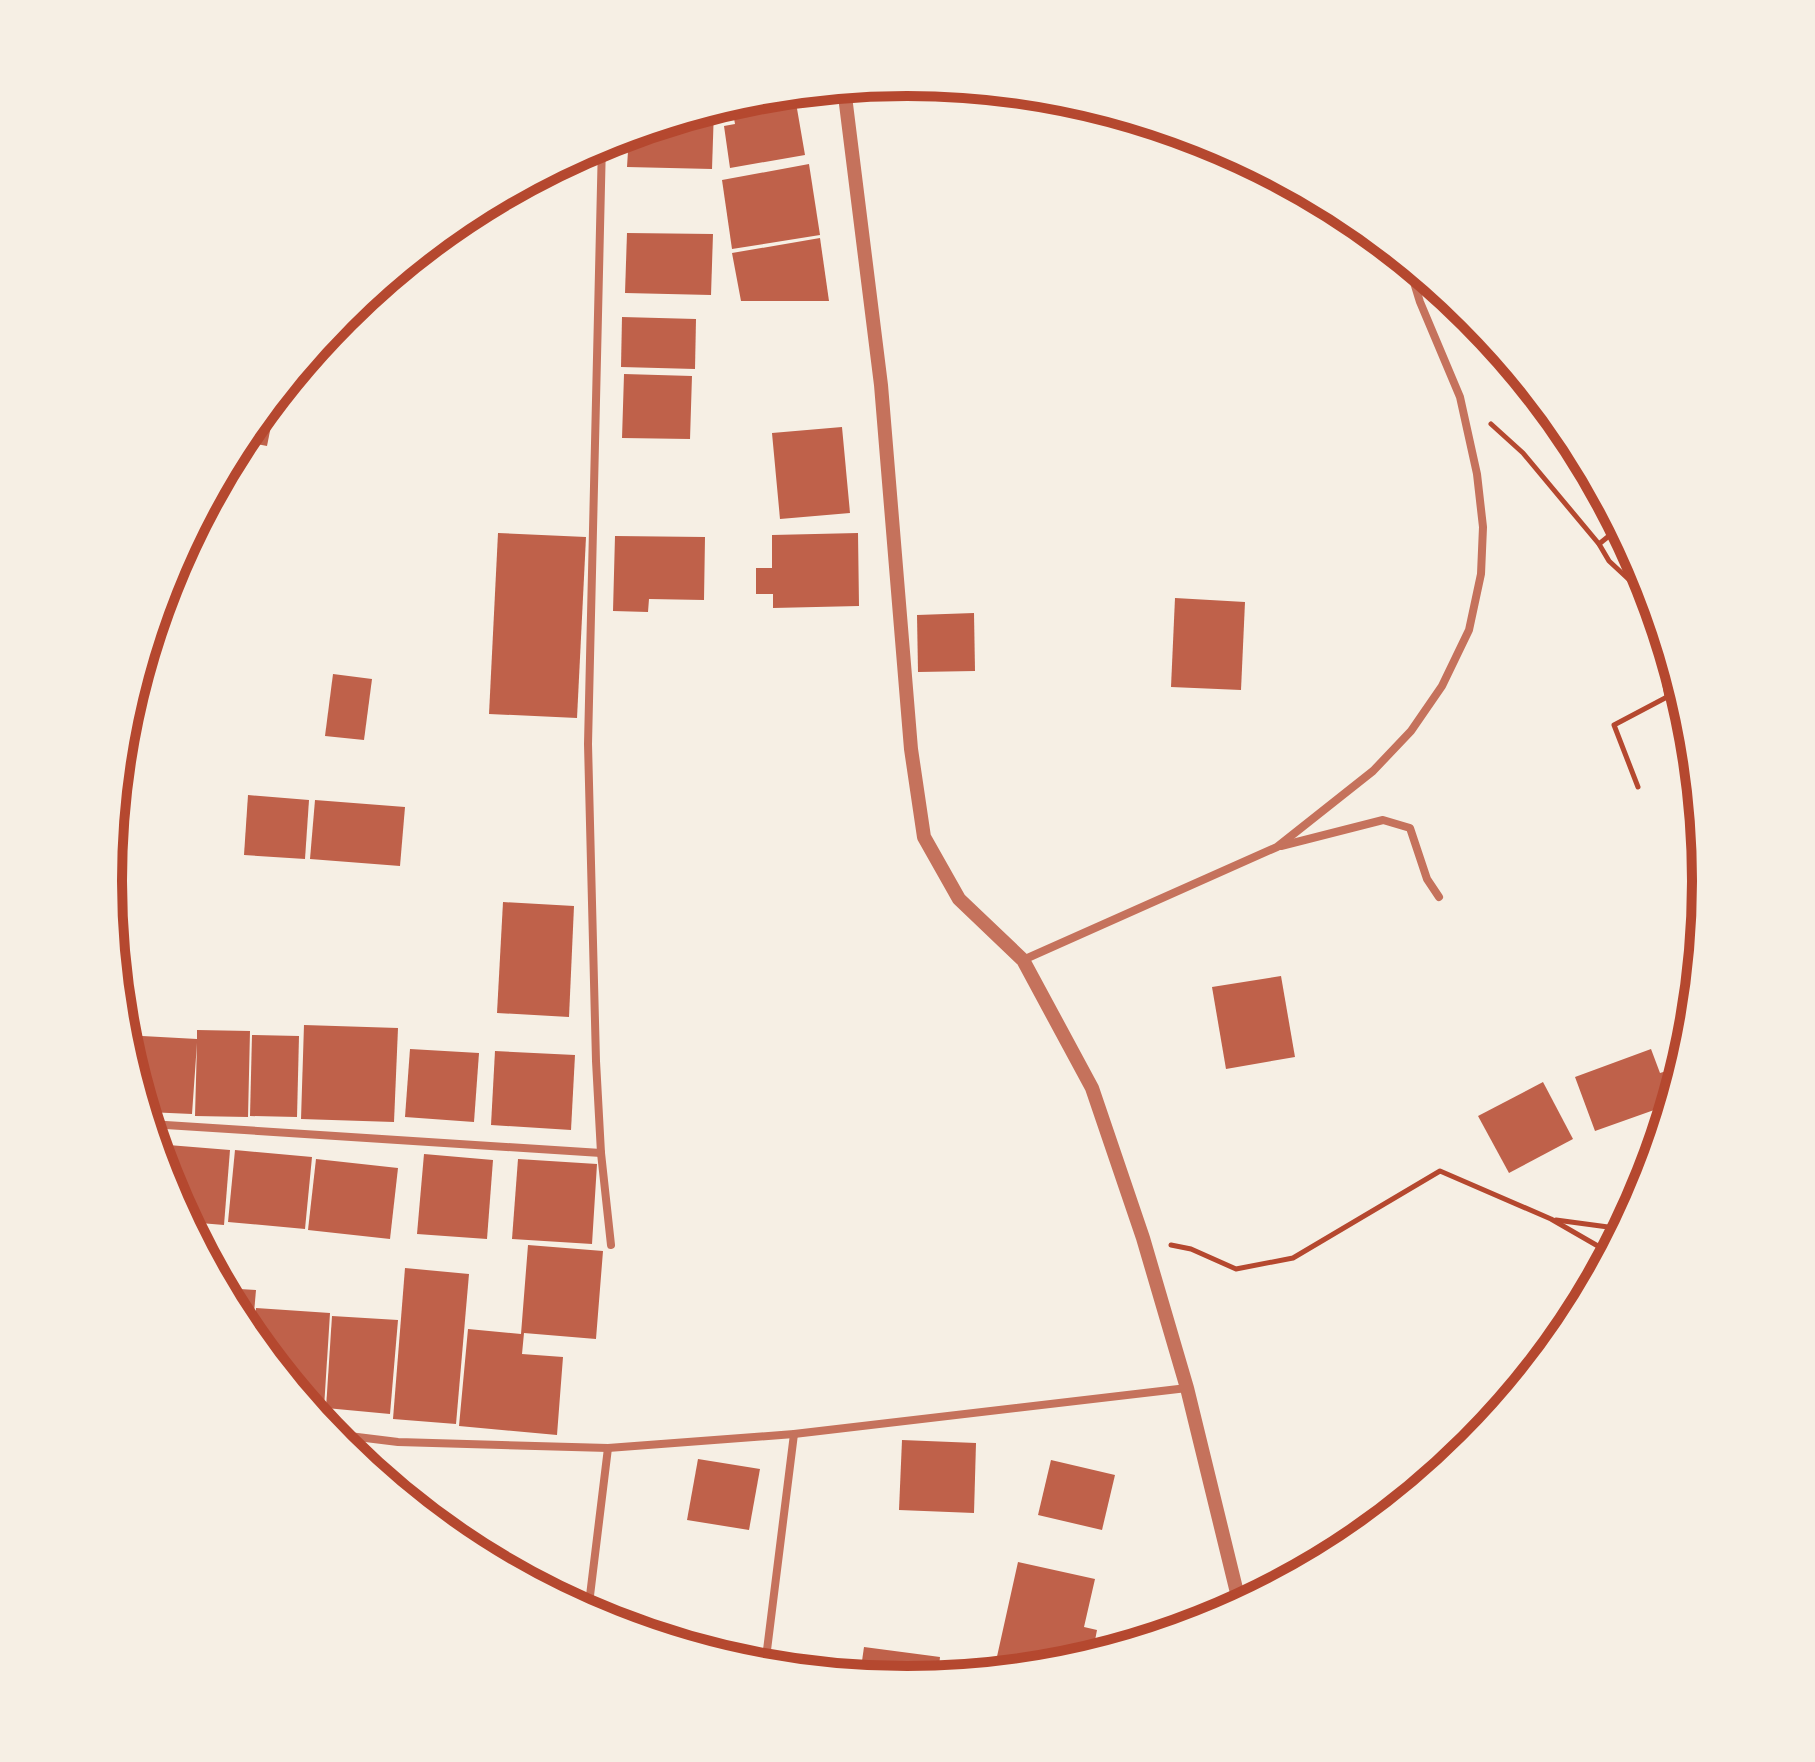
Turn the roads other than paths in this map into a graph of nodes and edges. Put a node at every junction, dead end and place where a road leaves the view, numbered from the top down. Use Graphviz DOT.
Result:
graph roads {
  1 [pos="845,99"];
  2 [pos="602,158"];
  3 [pos="1414,282"];
  4 [pos="1277,847"];
  5 [pos="1439,897"];
  6 [pos="1023,960"];
  7 [pos="161,1125"];
  8 [pos="601,1153"];
  9 [pos="611,1245"];
  10 [pos="1187,1388"];
  11 [pos="794,1434"];
  12 [pos="352,1436"];
  13 [pos="608,1448"];
  14 [pos="1237,1593"];
  15 [pos="590,1598"];
  16 [pos="767,1653"];
  1 -- 6 [label="street"];
  2 -- 8 [label="street"];
  3 -- 4 [label="street"];
  4 -- 5 [label="street"];
  4 -- 6 [label="street"];
  6 -- 10 [label="street"];
  7 -- 8 [label="street"];
  8 -- 9 [label="street"];
  10 -- 11 [label="street"];
  10 -- 14 [label="street"];
  11 -- 13 [label="street"];
  11 -- 16 [label="street"];
  12 -- 13 [label="street"];
  13 -- 15 [label="street"];
}
